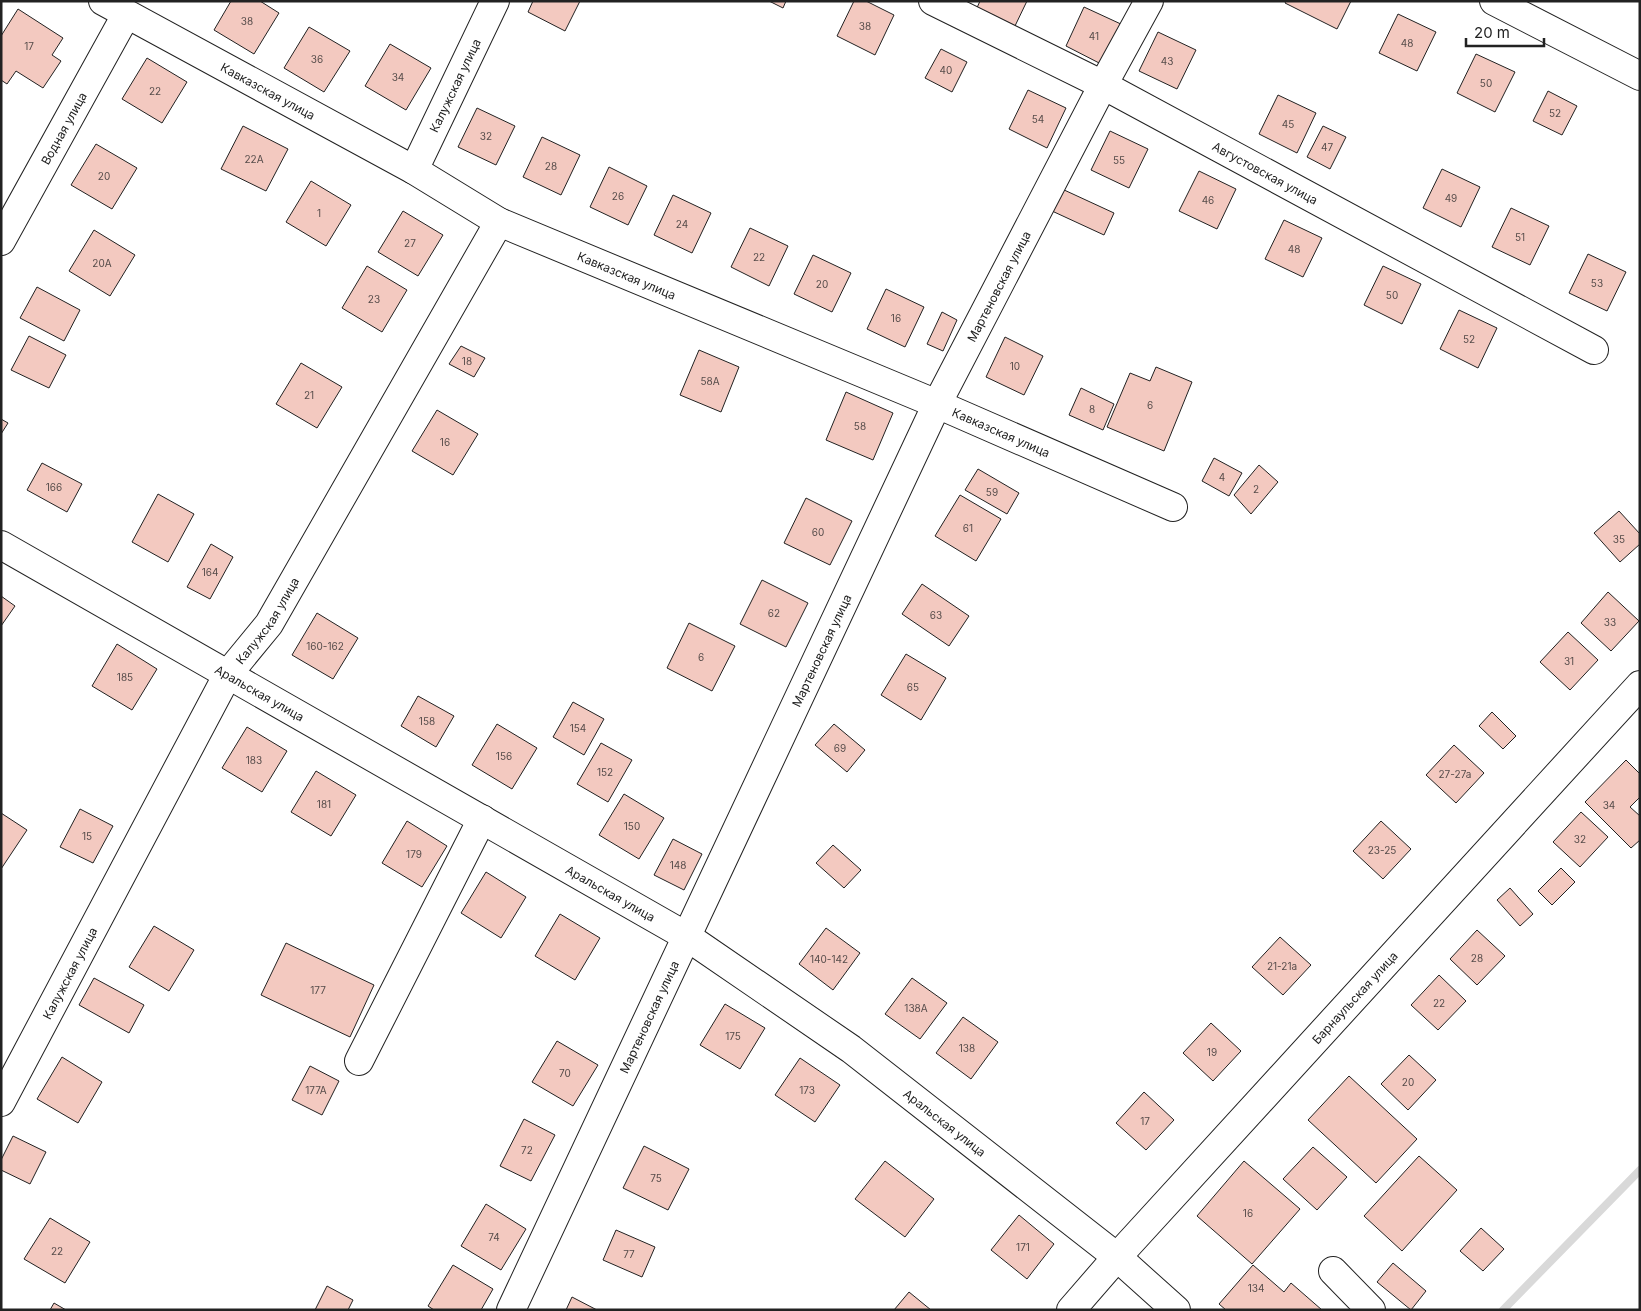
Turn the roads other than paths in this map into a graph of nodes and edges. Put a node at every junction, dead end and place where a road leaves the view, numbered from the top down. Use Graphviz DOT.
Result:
graph roads {
  1 [pos="103,1"];
  2 [pos="495,1"];
  3 [pos="934,1"];
  4 [pos="1148,1"];
  5 [pos="1494,1"];
  6 [pos="126,16"];
  7 [pos="1640,76"];
  8 [pos="1103,85"];
  9 [pos="414,170"];
  10 [pos="499,222"];
  11 [pos="1,241"];
  12 [pos="1594,350"];
  13 [pos="937,404"];
  14 [pos="1173,507"];
  15 [pos="1,545"];
  16 [pos="228,674"];
  17 [pos="1640,686"];
  18 [pos="482,819"];
  19 [pos="686,936"];
  20 [pos="359,1061"];
  21 [pos="1,1102"];
  22 [pos="1117,1257"];
  23 [pos="1333,1271"];
  24 [pos="511,1310"];
  25 [pos="1071,1310"];
  26 [pos="1176,1310"];
  27 [pos="1371,1310"];
  1 -- 6 [label="street, Кавказская улица"];
  2 -- 9 [label="street, Калужская улица"];
  3 -- 8 [label="street, Августовская улица"];
  4 -- 8 [label="street, Мартеновская улица"];
  5 -- 7 [label="street"];
  6 -- 9 [label="street, Кавказская улица"];
  6 -- 11 [label="street, Водная улица"];
  8 -- 12 [label="street, Августовская улица"];
  8 -- 13 [label="street, Мартеновская улица"];
  9 -- 10 [label="street, Кавказская улица"];
  10 -- 13 [label="street, Кавказская улица"];
  10 -- 16 [label="street, Калужская улица"];
  13 -- 14 [label="street, Кавказская улица"];
  13 -- 19 [label="street, Мартеновская улица"];
  15 -- 16 [label="street, Аральская улица"];
  16 -- 18 [label="street, Аральская улица"];
  16 -- 21 [label="street, Калужская улица"];
  17 -- 22 [label="street, Барнаульская улица"];
  18 -- 19 [label="street, Аральская улица"];
  18 -- 20 [label="street"];
  19 -- 22 [label="street, Аральская улица"];
  19 -- 24 [label="street, Мартеновская улица"];
  22 -- 25 [label="street, Барнаульская улица"];
  22 -- 26 [label="street, Аральская улица"];
  23 -- 27 [label="street"];
}
